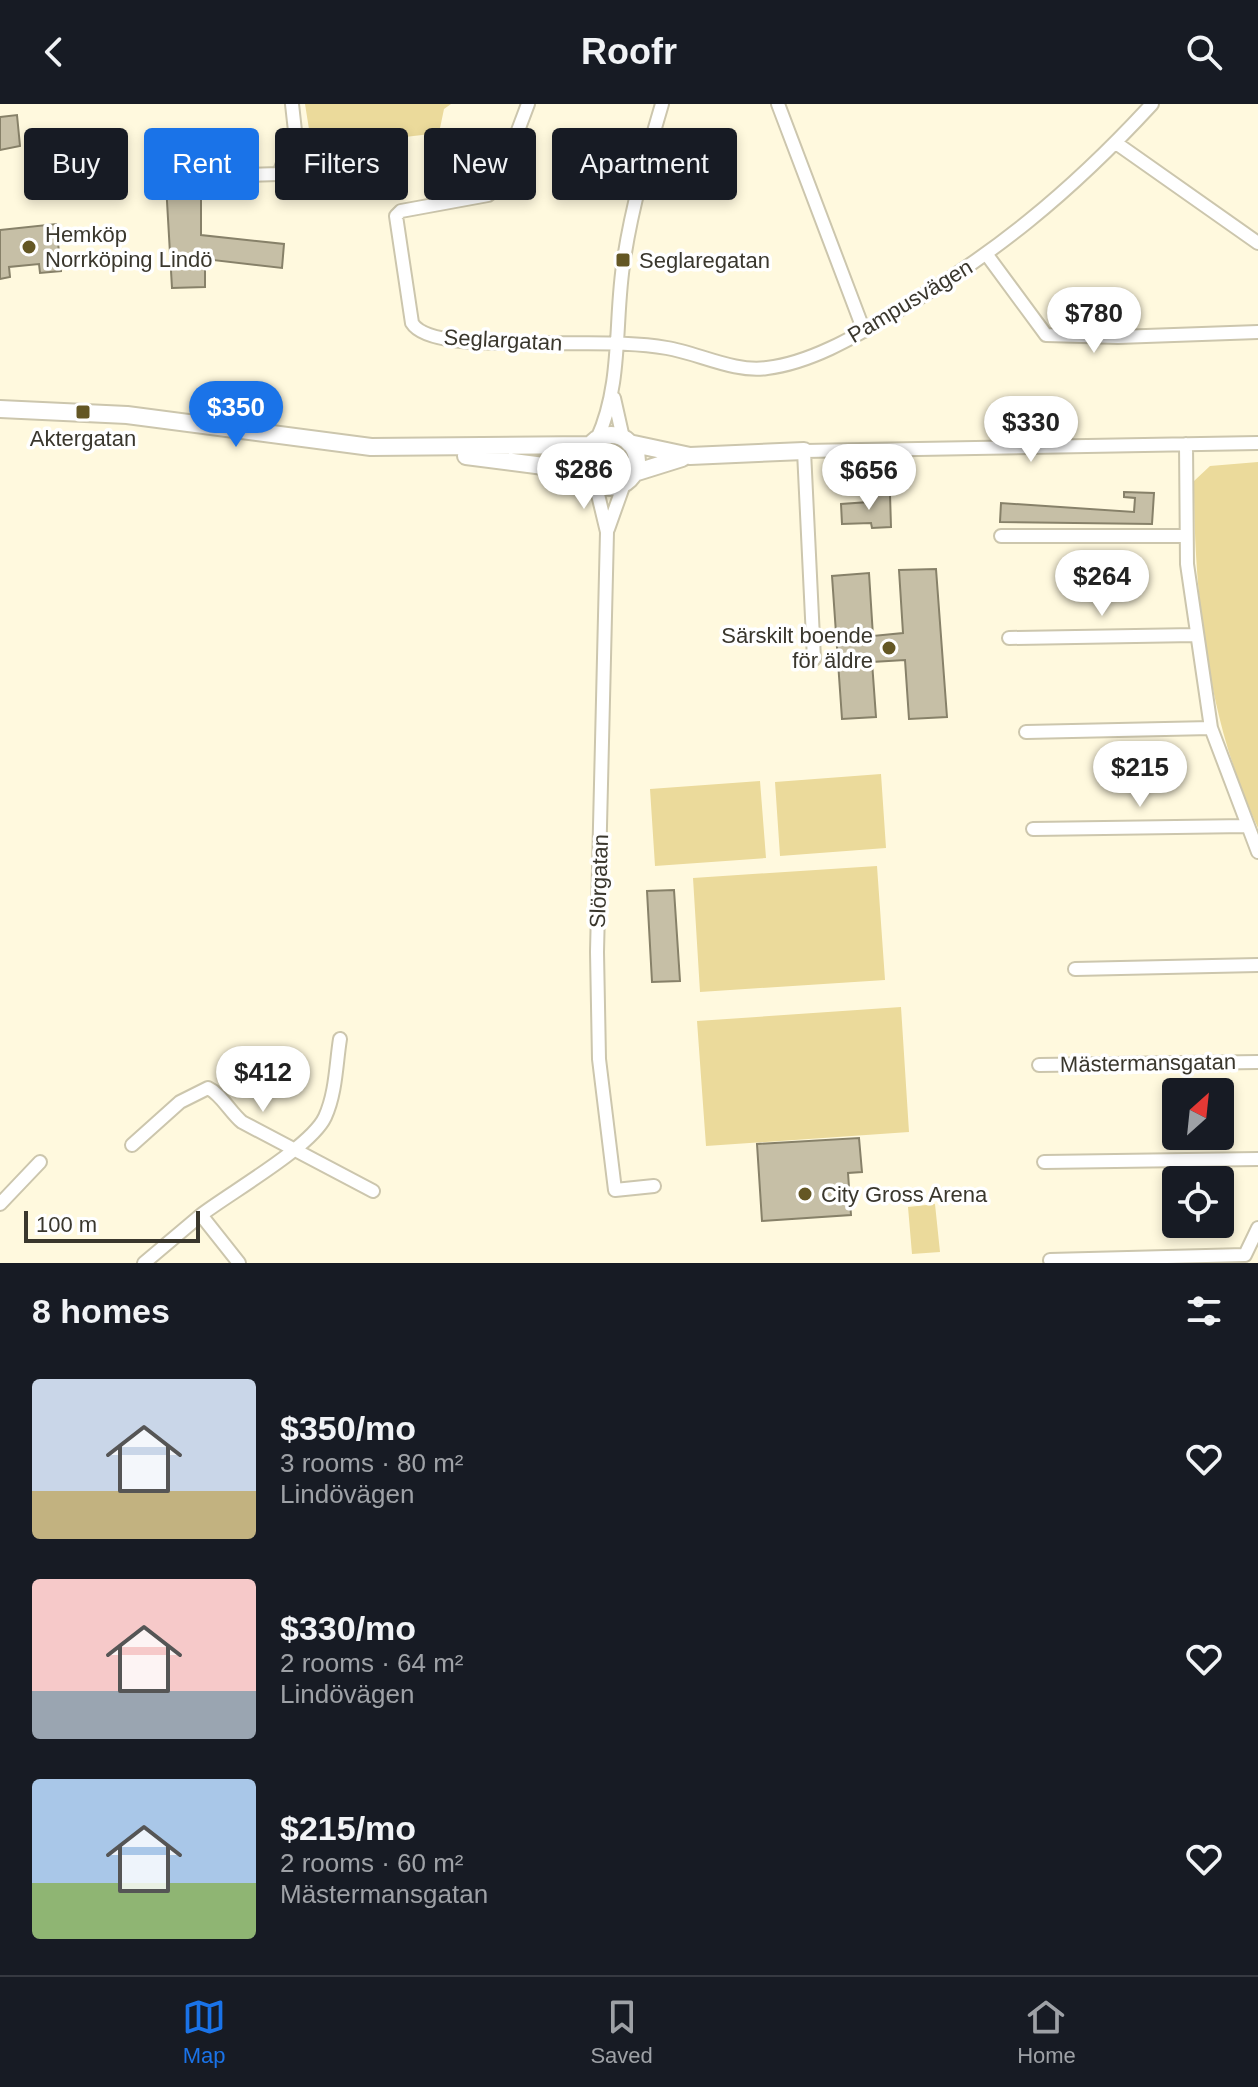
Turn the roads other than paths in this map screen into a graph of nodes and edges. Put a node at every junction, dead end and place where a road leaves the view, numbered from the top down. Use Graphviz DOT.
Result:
graph roads {
  1 [pos="292,104"];
  2 [pos="528,104"];
  3 [pos="662,104"];
  4 [pos="778,104"];
  5 [pos="1152,104"];
  6 [pos="1116,143"];
  7 [pos="259,175"];
  8 [pos="1258,243"];
  9 [pos="987,255"];
  10 [pos="864,331"];
  11 [pos="1258,332"];
  12 [pos="616,344"];
  13 [pos="612,391"];
  14 [pos="0,409"];
  15 [pos="71,412"];
  16 [pos="0,419"];
  17 [pos="626,441"];
  18 [pos="594,442"];
  19 [pos="1258,443"];
  20 [pos="1186,444"];
  21 [pos="402,449"];
  22 [pos="804,451"];
  23 [pos="690,456"];
  24 [pos="629,479"];
  25 [pos="592,480"];
  26 [pos="607,532"];
  27 [pos="1001,536"];
  28 [pos="1185,536"];
  29 [pos="1195,635"];
  30 [pos="1009,638"];
  31 [pos="814,659"];
  32 [pos="1211,728"];
  33 [pos="1026,732"];
  34 [pos="1247,826"];
  35 [pos="1033,829"];
  36 [pos="1258,852"];
  37 [pos="1258,965"];
  38 [pos="1075,969"];
  39 [pos="340,1039"];
  40 [pos="1258,1062"];
  41 [pos="1039,1065"];
  42 [pos="132,1145"];
  43 [pos="294,1151"];
  44 [pos="1258,1159"];
  45 [pos="40,1162"];
  46 [pos="1044,1162"];
  47 [pos="654,1186"];
  48 [pos="373,1191"];
  49 [pos="0,1204"];
  50 [pos="201,1215"];
  51 [pos="1258,1228"];
  52 [pos="1050,1260"];
  53 [pos="144,1263"];
  54 [pos="239,1263"];
  1 -- 7 [label="street"];
  2 -- 12 [label="street, Seglargatan"];
  3 -- 12 [label="street"];
  4 -- 10 [label="street"];
  5 -- 6 [label="street, Pampusvägen"];
  6 -- 8 [label="street"];
  6 -- 9 [label="street, Pampusvägen"];
  9 -- 10 [label="street, Pampusvägen"];
  9 -- 11 [label="street"];
  10 -- 12 [label="street, Pampusvägen"];
  12 -- 13 [label="street"];
  13 -- 17 [label="street"];
  13 -- 18 [label="street"];
  14 -- 15 [label="main road"];
  15 -- 16 [label="main road"];
  15 -- 21 [label="main road"];
  17 -- 18 [label="main road"];
  17 -- 23 [label="main road"];
  17 -- 24 [label="main road"];
  18 -- 21 [label="main road"];
  18 -- 25 [label="main road"];
  19 -- 20 [label="street"];
  20 -- 22 [label="street"];
  20 -- 28 [label="street"];
  21 -- 25 [label="main road"];
  22 -- 23 [label="main road"];
  22 -- 31 [label="street"];
  23 -- 24 [label="main road"];
  24 -- 25 [label="main road"];
  24 -- 26 [label="street, Slörgatan"];
  25 -- 26 [label="street, Slörgatan"];
  26 -- 47 [label="street, Slörgatan"];
  27 -- 28 [label="street"];
  28 -- 29 [label="street"];
  29 -- 30 [label="street"];
  29 -- 32 [label="street"];
  32 -- 33 [label="street"];
  32 -- 34 [label="street"];
  34 -- 35 [label="street"];
  34 -- 36 [label="street"];
  37 -- 38 [label="street"];
  39 -- 43 [label="street"];
  40 -- 41 [label="street, Mästermansgatan"];
  42 -- 43 [label="street"];
  43 -- 48 [label="street"];
  43 -- 50 [label="street"];
  44 -- 46 [label="street"];
  45 -- 49 [label="street"];
  50 -- 53 [label="street"];
  50 -- 54 [label="street"];
  51 -- 52 [label="street"];
}
